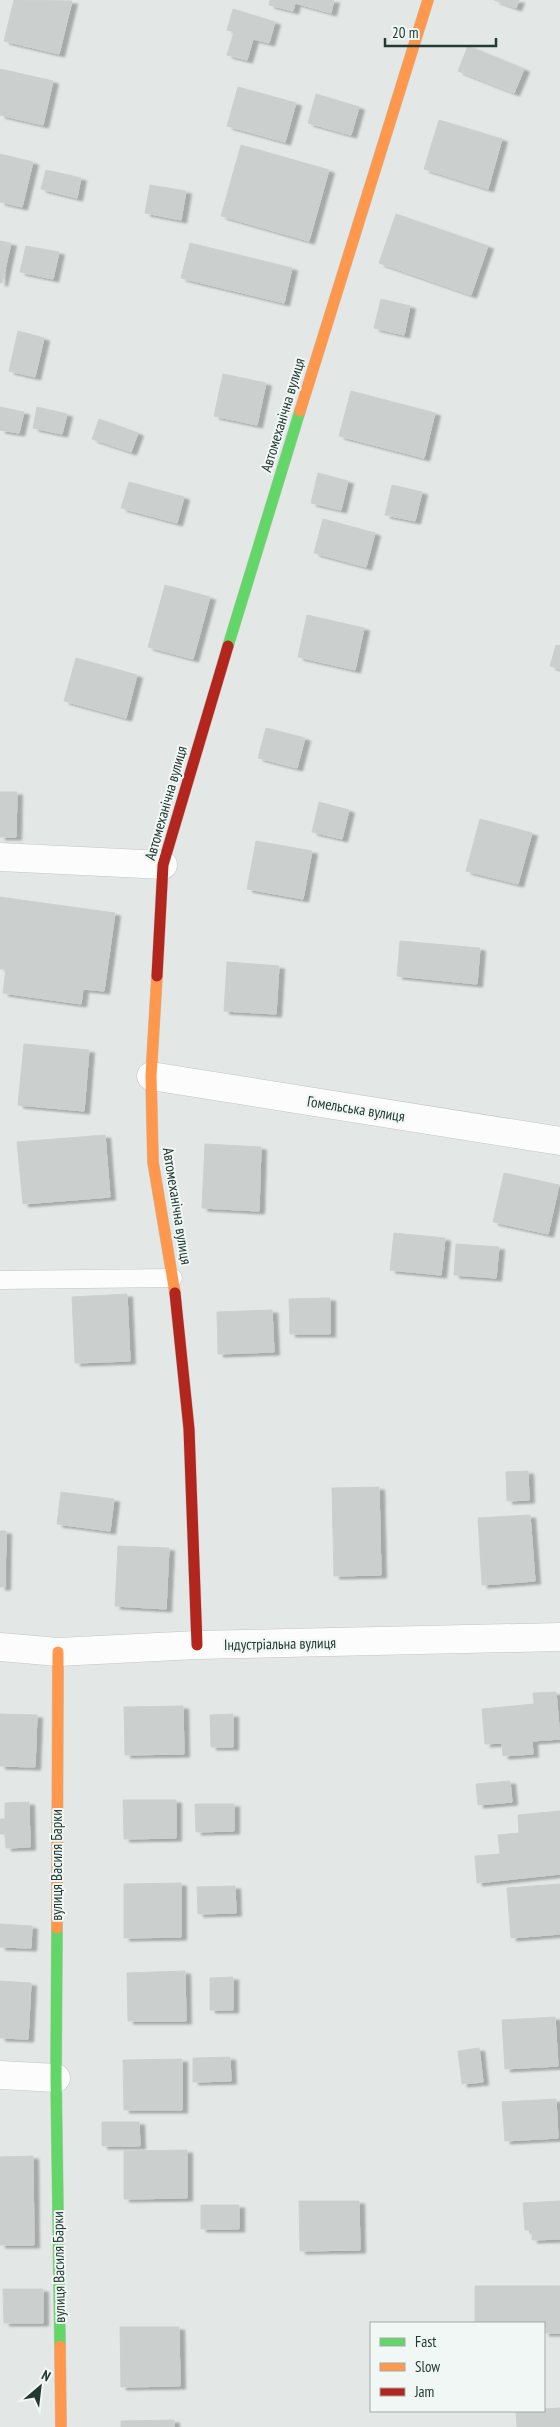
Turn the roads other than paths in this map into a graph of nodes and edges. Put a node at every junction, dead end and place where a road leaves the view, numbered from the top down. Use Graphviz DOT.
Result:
graph roads {
  1 [pos="428,0"];
  2 [pos="0,857"];
  3 [pos="163,865"];
  4 [pos="151,1076"];
  5 [pos="560,1142"];
  6 [pos="173,1278"];
  7 [pos="0,1280"];
  8 [pos="560,1637"];
  9 [pos="198,1646"];
  10 [pos="0,1647"];
  11 [pos="58,1652"];
  12 [pos="0,2075"];
  13 [pos="56,2078"];
  14 [pos="61,2427"];
  1 -- 3 [label="street, Автомеханічна вулиця"];
  2 -- 3 [label="street"];
  3 -- 4 [label="street, Автомеханічна вулиця"];
  4 -- 5 [label="street, Гомельська вулиця"];
  4 -- 6 [label="street, Автомеханічна вулиця"];
  6 -- 7 [label="lane"];
  6 -- 9 [label="street, Автомеханічна вулиця"];
  8 -- 9 [label="street, Індустріальна вулиця"];
  9 -- 11 [label="street, Індустріальна вулиця"];
  10 -- 11 [label="street, Індустріальна вулиця"];
  11 -- 13 [label="street, вулиця Василя Барки"];
  12 -- 13 [label="street"];
  13 -- 14 [label="street, вулиця Василя Барки"];
}
